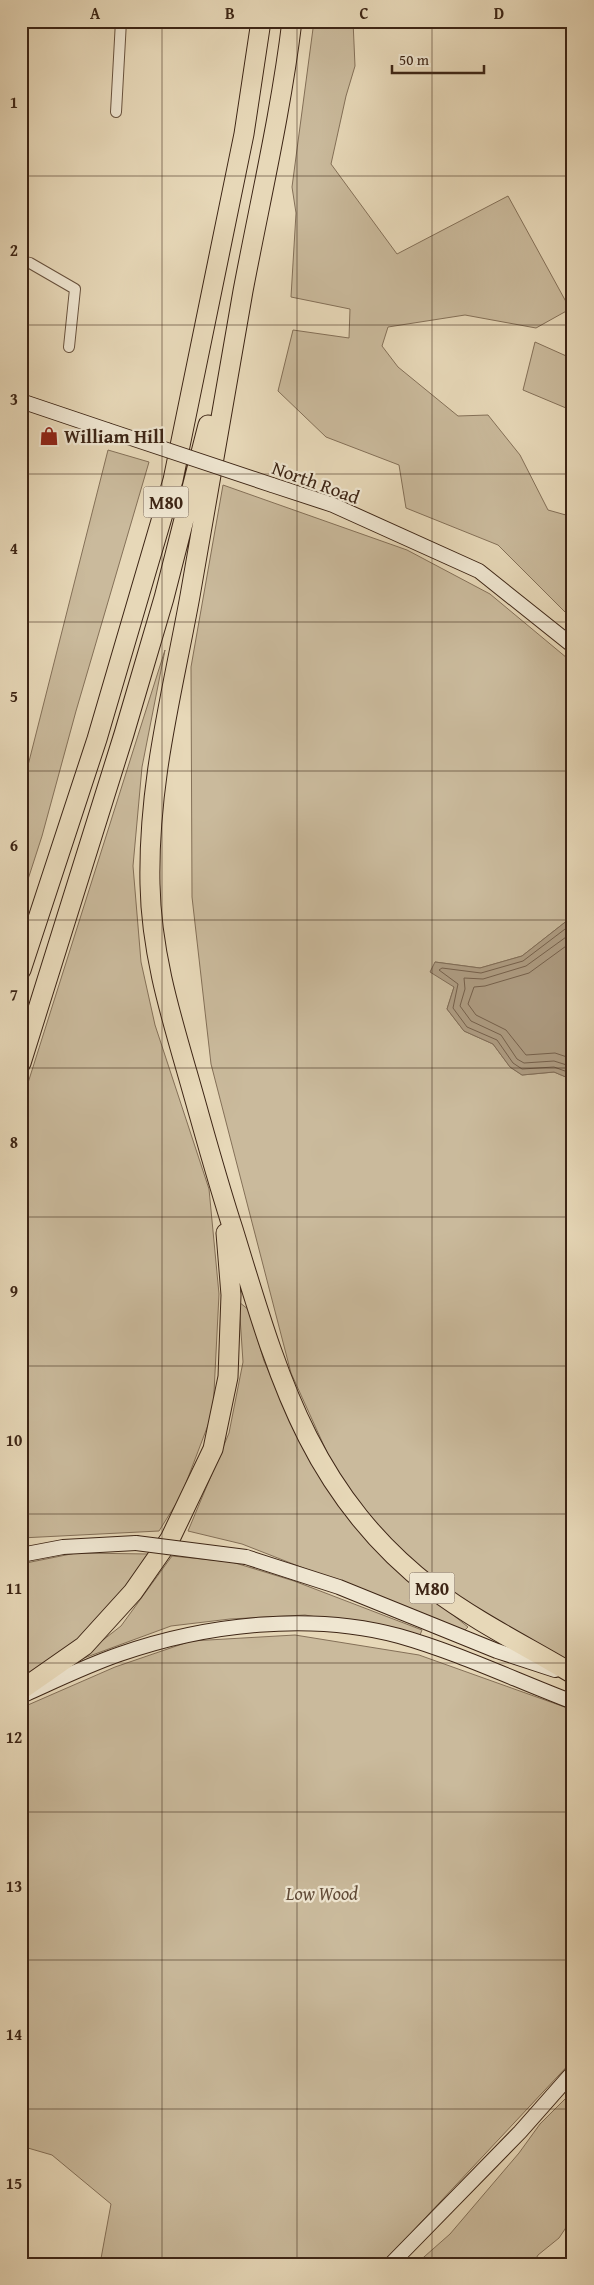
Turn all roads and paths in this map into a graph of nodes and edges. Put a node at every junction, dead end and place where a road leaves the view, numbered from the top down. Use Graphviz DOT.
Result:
graph roads {
  1 [pos="120,21"];
  2 [pos="261,21"];
  3 [pos="292,21"];
  4 [pos="116,112"];
  5 [pos="21,261"];
  6 [pos="244,288"];
  7 [pos="69,347"];
  8 [pos="21,401"];
  9 [pos="573,646"];
  10 [pos="21,970"];
  11 [pos="21,1063"];
  12 [pos="222,1195"];
  13 [pos="21,1555"];
  14 [pos="573,1675"];
  15 [pos="21,1690"];
  16 [pos="21,1696"];
  17 [pos="573,1702"];
  18 [pos="573,2072"];
  19 [pos="21,2261"];
  20 [pos="31,2264"];
  21 [pos="391,2264"];
  1 -- 4 [label="street"];
  2 -- 10 [label="highway, M80"];
  3 -- 6 [label="highway, M80"];
  5 -- 7 [label="street"];
  6 -- 11 [label="highway, M80"];
  6 -- 12 [label="highway, M80"];
  8 -- 9 [label="main road, North Road, bridge"];
  12 -- 14 [label="highway, M80"];
  12 -- 15 [label="highway, M80"];
  13 -- 14 [label="main road, bridge"];
  16 -- 17 [label="main road"];
  18 -- 21 [label="main road"];
  19 -- 20 [label="street"];
}
